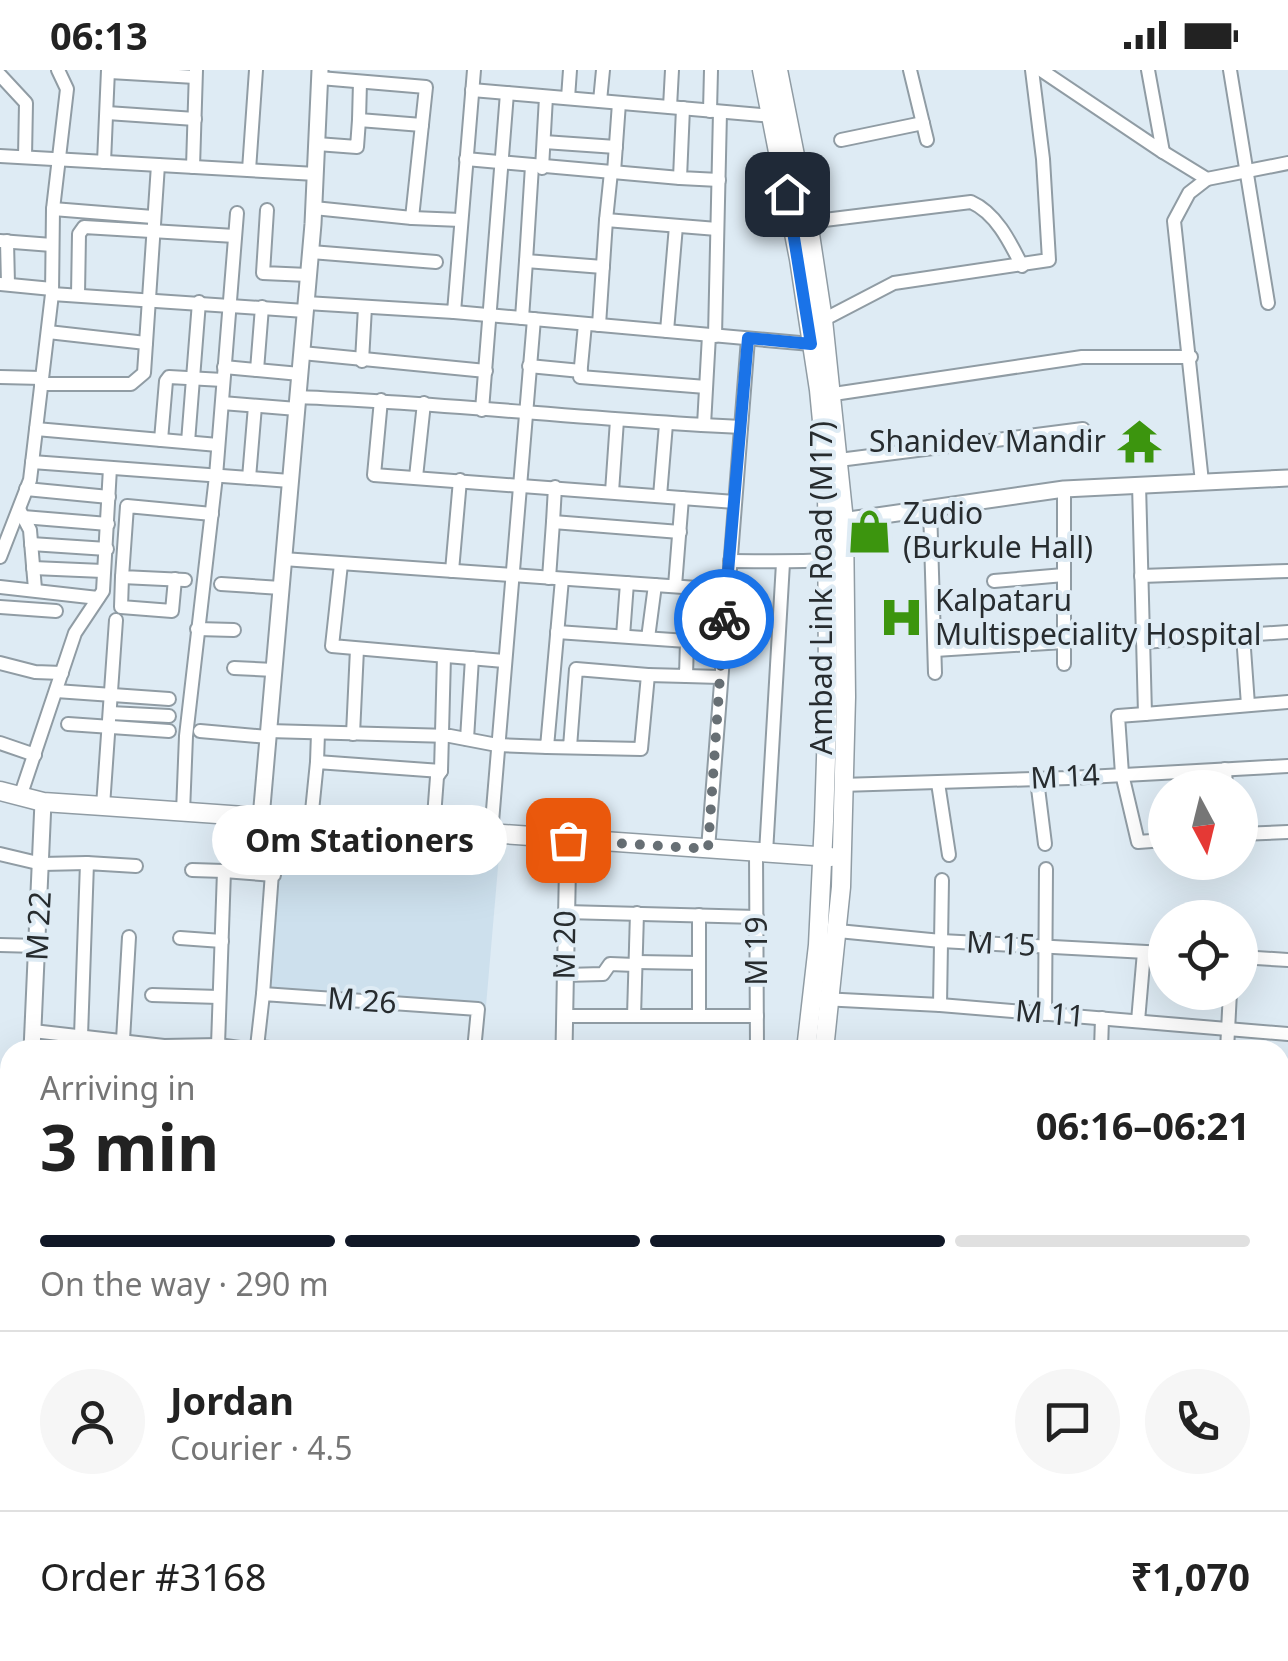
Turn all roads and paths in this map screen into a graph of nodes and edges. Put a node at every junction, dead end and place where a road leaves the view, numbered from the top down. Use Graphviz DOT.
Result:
graph roads {
  1 [pos="58,70"];
  2 [pos="256,70"];
  3 [pos="474,70"];
  4 [pos="570,70"];
  5 [pos="604,70"];
  6 [pos="672,70"];
  7 [pos="711,70"];
  8 [pos="910,70"];
  9 [pos="1032,70"];
  10 [pos="1041,70"];
  11 [pos="1148,70"];
  12 [pos="1230,70"];
  13 [pos="109,71"];
  14 [pos="778,71"];
  15 [pos="196,74"];
  16 [pos="320,74"];
  17 [pos="0,75"];
  18 [pos="360,82"];
  19 [pos="472,90"];
  20 [pos="507,93"];
  21 [pos="546,96"];
  22 [pos="568,98"];
  23 [pos="600,101"];
  24 [pos="619,103"];
  25 [pos="676,108"];
  26 [pos="715,111"];
  27 [pos="107,113"];
  28 [pos="772,116"];
  29 [pos="194,119"];
  30 [pos="359,120"];
  31 [pos="922,123"];
  32 [pos="422,125"];
  33 [pos="841,140"];
  34 [pos="926,140"];
  35 [pos="544,142"];
  36 [pos="317,144"];
  37 [pos="616,147"];
  38 [pos="1162,152"];
  39 [pos="0,156"];
  40 [pos="26,158"];
  41 [pos="466,158"];
  42 [pos="58,159"];
  43 [pos="104,162"];
  44 [pos="1288,162"];
  45 [pos="501,163"];
  46 [pos="158,165"];
  47 [pos="194,167"];
  48 [pos="537,167"];
  49 [pos="249,170"];
  50 [pos="1246,171"];
  51 [pos="612,172"];
  52 [pos="316,174"];
  53 [pos="680,178"];
  54 [pos="1206,178"];
  55 [pos="718,180"];
  56 [pos="314,208"];
  57 [pos="53,210"];
  58 [pos="267,210"];
  59 [pos="237,213"];
  60 [pos="412,218"];
  61 [pos="461,220"];
  62 [pos="606,220"];
  63 [pos="800,222"];
  64 [pos="152,224"];
  65 [pos="676,226"];
  66 [pos="718,229"];
  67 [pos="235,236"];
  68 [pos="4,241"];
  69 [pos="52,245"];
  70 [pos="310,252"];
  71 [pos="526,261"];
  72 [pos="436,262"];
  73 [pos="1022,266"];
  74 [pos="603,267"];
  75 [pos="308,275"];
  76 [pos="4,284"];
  77 [pos="52,291"];
  78 [pos="78,295"];
  79 [pos="149,298"];
  80 [pos="200,302"];
  81 [pos="1268,303"];
  82 [pos="229,305"];
  83 [pos="306,307"];
  84 [pos="365,307"];
  85 [pos="262,308"];
  86 [pos="454,312"];
  87 [pos="491,316"];
  88 [pos="528,319"];
  89 [pos="823,320"];
  90 [pos="592,325"];
  91 [pos="666,331"];
  92 [pos="48,332"];
  93 [pos="712,335"];
  94 [pos="748,338"];
  95 [pos="146,344"];
  96 [pos="811,344"];
  97 [pos="302,353"];
  98 [pos="1191,356"];
  99 [pos="362,361"];
  100 [pos="530,366"];
  101 [pos="257,370"];
  102 [pos="486,371"];
  103 [pos="581,371"];
  104 [pos="224,374"];
  105 [pos="300,374"];
  106 [pos="0,377"];
  107 [pos="193,378"];
  108 [pos="42,381"];
  109 [pos="706,387"];
  110 [pos="826,396"];
  111 [pos="381,400"];
  112 [pos="222,403"];
  113 [pos="297,403"];
  114 [pos="424,403"];
  115 [pos="256,406"];
  116 [pos="482,410"];
  117 [pos="526,414"];
  118 [pos="617,420"];
  119 [pos="666,424"];
  120 [pos="704,426"];
  121 [pos="740,427"];
  122 [pos="36,429"];
  123 [pos="1083,429"];
  124 [pos="161,440"];
  125 [pos="188,442"];
  126 [pos="218,444"];
  127 [pos="839,460"];
  128 [pos="32,462"];
  129 [pos="110,468"];
  130 [pos="216,476"];
  131 [pos="416,477"];
  132 [pos="250,478"];
  133 [pos="1288,478"];
  134 [pos="460,480"];
  135 [pos="290,481"];
  136 [pos="1202,482"];
  137 [pos="520,484"];
  138 [pos="1139,484"];
  139 [pos="555,487"];
  140 [pos="26,489"];
  141 [pos="1064,489"];
  142 [pos="612,492"];
  143 [pos="660,496"];
  144 [pos="109,498"];
  145 [pos="682,498"];
  146 [pos="734,502"];
  147 [pos="930,507"];
  148 [pos="212,514"];
  149 [pos="19,515"];
  150 [pos="0,520"];
  151 [pos="553,522"];
  152 [pos="836,522"];
  153 [pos="108,524"];
  154 [pos="680,532"];
  155 [pos="31,544"];
  156 [pos="106,550"];
  157 [pos="0,558"];
  158 [pos="283,560"];
  159 [pos="827,560"];
  160 [pos="730,561"];
  161 [pos="783,563"];
  162 [pos="342,564"];
  163 [pos="33,568"];
  164 [pos="452,571"];
  165 [pos="1288,571"];
  166 [pos="103,572"];
  167 [pos="512,575"];
  168 [pos="1064,575"];
  169 [pos="122,576"];
  170 [pos="1141,576"];
  171 [pos="556,578"];
  172 [pos="994,581"];
  173 [pos="627,583"];
  174 [pos="221,584"];
  175 [pos="655,585"];
  176 [pos="676,586"];
  177 [pos="0,587"];
  178 [pos="281,588"];
  179 [pos="35,589"];
  180 [pos="726,590"];
  181 [pos="98,598"];
  182 [pos="0,607"];
  183 [pos="56,611"];
  184 [pos="116,620"];
  185 [pos="197,629"];
  186 [pos="234,630"];
  187 [pos="557,632"];
  188 [pos="1288,632"];
  189 [pos="1243,635"];
  190 [pos="623,636"];
  191 [pos="648,638"];
  192 [pos="1064,642"];
  193 [pos="1143,642"];
  194 [pos="357,648"];
  195 [pos="934,650"];
  196 [pos="444,656"];
  197 [pos="472,658"];
  198 [pos="504,661"];
  199 [pos="0,663"];
  200 [pos="1064,664"];
  201 [pos="234,668"];
  202 [pos="274,670"];
  203 [pos="935,672"];
  204 [pos="62,673"];
  205 [pos="648,675"];
  206 [pos="686,676"];
  207 [pos="720,678"];
  208 [pos="56,691"];
  209 [pos="111,695"];
  210 [pos="169,699"];
  211 [pos="1288,702"];
  212 [pos="1248,706"];
  213 [pos="1145,714"];
  214 [pos="169,716"];
  215 [pos="109,719"];
  216 [pos="68,724"];
  217 [pos="169,731"];
  218 [pos="200,731"];
  219 [pos="318,733"];
  220 [pos="268,734"];
  221 [pos="353,734"];
  222 [pos="442,736"];
  223 [pos="467,739"];
  224 [pos="0,743"];
  225 [pos="498,745"];
  226 [pos="547,746"];
  227 [pos="570,747"];
  228 [pos="36,755"];
  229 [pos="317,762"];
  230 [pos="1288,766"];
  231 [pos="1225,769"];
  232 [pos="441,772"];
  233 [pos="1122,774"];
  234 [pos="1036,780"];
  235 [pos="938,783"];
  236 [pos="841,785"];
  237 [pos="0,791"];
  238 [pos="20,797"];
  239 [pos="43,802"];
  240 [pos="103,806"];
  241 [pos="183,812"];
  242 [pos="269,818"];
  243 [pos="311,821"];
  244 [pos="433,830"];
  245 [pos="1288,832"];
  246 [pos="1258,833"];
  247 [pos="490,834"];
  248 [pos="568,840"];
  249 [pos="1148,841"];
  250 [pos="1045,844"];
  251 [pos="708,849"];
  252 [pos="761,852"];
  253 [pos="0,854"];
  254 [pos="949,855"];
  255 [pos="820,856"];
  256 [pos="841,858"];
  257 [pos="87,863"];
  258 [pos="42,864"];
  259 [pos="136,866"];
  260 [pos="1046,869"];
  261 [pos="192,870"];
  262 [pos="224,871"];
  263 [pos="274,875"];
  264 [pos="942,880"];
  265 [pos="566,912"];
  266 [pos="636,913"];
  267 [pos="698,915"];
  268 [pos="756,918"];
  269 [pos="838,931"];
  270 [pos="129,936"];
  271 [pos="180,938"];
  272 [pos="941,940"];
  273 [pos="222,941"];
  274 [pos="0,945"];
  275 [pos="38,946"];
  276 [pos="1044,946"];
  277 [pos="1144,952"];
  278 [pos="1148,952"];
  279 [pos="1258,958"];
  280 [pos="1288,960"];
  281 [pos="699,962"];
  282 [pos="635,963"];
  283 [pos="565,975"];
  284 [pos="263,994"];
  285 [pos="152,995"];
  286 [pos="219,997"];
  287 [pos="821,999"];
  288 [pos="940,1005"];
  289 [pos="1229,1010"];
  290 [pos="1045,1014"];
  291 [pos="564,1016"];
  292 [pos="634,1016"];
  293 [pos="699,1016"];
  294 [pos="757,1016"];
  295 [pos="1102,1018"];
  296 [pos="1138,1022"];
  297 [pos="1228,1029"];
  298 [pos="34,1031"];
  299 [pos="1288,1034"];
  300 [pos="81,1036"];
  301 [pos="33,1040"];
  302 [pos="122,1040"];
  303 [pos="218,1040"];
  304 [pos="256,1040"];
  305 [pos="475,1040"];
  306 [pos="564,1040"];
  307 [pos="757,1040"];
  308 [pos="809,1040"];
  309 [pos="823,1040"];
  310 [pos="1101,1040"];
  311 [pos="1227,1040"];
  1 -- 42 [label="street"];
  2 -- 49 [label="street"];
  3 -- 19 [label="street"];
  4 -- 22 [label="street"];
  5 -- 23 [label="street"];
  6 -- 25 [label="street"];
  7 -- 26 [label="street"];
  8 -- 31 [label="street"];
  9 -- 73 [label="street"];
  10 -- 38 [label="street"];
  11 -- 38 [label="street"];
  12 -- 50 [label="street"];
  13 -- 15 [label="street"];
  13 -- 27 [label="street"];
  14 -- 28 [label="main road, Ambad Link Road (M17)"];
  14 -- 63 [label="main road, Ambad Link Road (M17)"];
  15 -- 29 [label="street"];
  16 -- 18 [label="street"];
  16 -- 36 [label="street"];
  17 -- 40 [label="street"];
  18 -- 30 [label="street"];
  18 -- 32 [label="street"];
  19 -- 20 [label="street"];
  19 -- 41 [label="street"];
  20 -- 21 [label="street"];
  20 -- 45 [label="street"];
  21 -- 22 [label="street"];
  21 -- 35 [label="street"];
  22 -- 23 [label="street"];
  23 -- 24 [label="street"];
  24 -- 25 [label="street"];
  24 -- 37 [label="street"];
  25 -- 26 [label="street"];
  25 -- 53 [label="street"];
  26 -- 28 [label="street"];
  26 -- 55 [label="street"];
  27 -- 29 [label="street"];
  27 -- 43 [label="street"];
  28 -- 63 [label="main road, Ambad Link Road (M17)"];
  29 -- 47 [label="street"];
  30 -- 32 [label="street"];
  30 -- 36 [label="street"];
  31 -- 33 [label="street"];
  31 -- 34 [label="street"];
  32 -- 60 [label="street"];
  35 -- 37 [label="street"];
  35 -- 48 [label="street"];
  36 -- 52 [label="street"];
  37 -- 51 [label="street"];
  38 -- 54 [label="street"];
  39 -- 40 [label="street"];
  40 -- 42 [label="street"];
  41 -- 45 [label="street"];
  41 -- 61 [label="street"];
  42 -- 43 [label="street"];
  42 -- 57 [label="street"];
  43 -- 46 [label="street"];
  44 -- 50 [label="street"];
  45 -- 48 [label="street"];
  45 -- 87 [label="street"];
  46 -- 47 [label="street"];
  46 -- 64 [label="street"];
  47 -- 49 [label="street"];
  48 -- 51 [label="street"];
  48 -- 71 [label="street"];
  49 -- 52 [label="street"];
  50 -- 54 [label="street"];
  50 -- 81 [label="street"];
  51 -- 53 [label="street"];
  51 -- 62 [label="street"];
  52 -- 56 [label="street"];
  53 -- 55 [label="street"];
  54 -- 98 [label="street"];
  55 -- 66 [label="street"];
  56 -- 60 [label="street"];
  56 -- 70 [label="street"];
  57 -- 64 [label="street"];
  57 -- 69 [label="street"];
  58 -- 75 [label="street"];
  59 -- 67 [label="street"];
  60 -- 61 [label="street"];
  61 -- 86 [label="street"];
  62 -- 65 [label="street"];
  62 -- 74 [label="street"];
  63 -- 73 [label="street"];
  63 -- 89 [label="main road, Ambad Link Road (M17)"];
  63 -- 96 [label="main road, Ambad Link Road (M17)"];
  64 -- 67 [label="street"];
  64 -- 78 [label="street"];
  64 -- 79 [label="street"];
  65 -- 66 [label="street"];
  65 -- 91 [label="street"];
  66 -- 93 [label="street"];
  67 -- 82 [label="street"];
  68 -- 69 [label="street"];
  68 -- 76 [label="street"];
  69 -- 77 [label="street"];
  70 -- 72 [label="street"];
  70 -- 75 [label="street"];
  71 -- 74 [label="street"];
  71 -- 88 [label="street"];
  73 -- 89 [label="street"];
  74 -- 90 [label="street"];
  75 -- 83 [label="street"];
  76 -- 77 [label="street"];
  77 -- 78 [label="street"];
  77 -- 92 [label="street"];
  78 -- 79 [label="street"];
  79 -- 80 [label="street"];
  79 -- 95 [label="street"];
  80 -- 82 [label="street"];
  80 -- 107 [label="street"];
  82 -- 85 [label="street"];
  82 -- 104 [label="street"];
  83 -- 84 [label="street"];
  83 -- 85 [label="street"];
  83 -- 97 [label="street"];
  84 -- 86 [label="street"];
  84 -- 99 [label="street"];
  85 -- 101 [label="street"];
  86 -- 87 [label="street"];
  87 -- 88 [label="street"];
  87 -- 102 [label="street"];
  88 -- 90 [label="street"];
  88 -- 100 [label="street"];
  89 -- 110 [label="main road, Ambad Link Road (M17)"];
  90 -- 91 [label="street"];
  90 -- 103 [label="street"];
  91 -- 93 [label="street"];
  92 -- 95 [label="street"];
  92 -- 108 [label="street"];
  93 -- 94 [label="street"];
  93 -- 109 [label="street"];
  94 -- 96 [label="street"];
  94 -- 121 [label="street"];
  95 -- 108 [label="street"];
  96 -- 110 [label="main road, Ambad Link Road (M17)"];
  97 -- 99 [label="street"];
  97 -- 105 [label="street"];
  98 -- 110 [label="street"];
  98 -- 136 [label="street"];
  99 -- 102 [label="street"];
  100 -- 103 [label="street"];
  100 -- 117 [label="street"];
  101 -- 104 [label="street"];
  101 -- 105 [label="street"];
  102 -- 116 [label="street"];
  103 -- 109 [label="street"];
  104 -- 107 [label="street"];
  104 -- 112 [label="street"];
  105 -- 113 [label="street"];
  106 -- 108 [label="street"];
  107 -- 124 [label="street"];
  107 -- 125 [label="street"];
  108 -- 122 [label="street"];
  109 -- 120 [label="street"];
  110 -- 127 [label="main road, Ambad Link Road (M17)"];
  110 -- 152 [label="main road, Ambad Link Road (M17)"];
  111 -- 113 [label="street"];
  111 -- 114 [label="street"];
  111 -- 131 [label="street"];
  112 -- 115 [label="street"];
  112 -- 126 [label="street"];
  113 -- 115 [label="street"];
  113 -- 135 [label="street"];
  114 -- 116 [label="street"];
  114 -- 131 [label="street"];
  115 -- 132 [label="street"];
  116 -- 117 [label="street"];
  117 -- 118 [label="street"];
  117 -- 137 [label="street"];
  118 -- 119 [label="street"];
  118 -- 142 [label="street"];
  119 -- 120 [label="street"];
  119 -- 143 [label="street"];
  120 -- 121 [label="street"];
  121 -- 146 [label="street"];
  122 -- 124 [label="street"];
  122 -- 128 [label="street"];
  123 -- 127 [label="street"];
  124 -- 125 [label="street"];
  125 -- 126 [label="street"];
  126 -- 130 [label="street"];
  127 -- 152 [label="main road, Ambad Link Road (M17)"];
  128 -- 129 [label="street"];
  128 -- 140 [label="street"];
  129 -- 130 [label="street"];
  129 -- 144 [label="street"];
  130 -- 132 [label="street"];
  130 -- 148 [label="street"];
  131 -- 134 [label="street"];
  132 -- 135 [label="street"];
  133 -- 136 [label="street"];
  134 -- 137 [label="street"];
  134 -- 164 [label="street"];
  135 -- 158 [label="street"];
  136 -- 138 [label="street"];
  137 -- 139 [label="street"];
  137 -- 167 [label="street"];
  138 -- 141 [label="street"];
  138 -- 170 [label="street"];
  139 -- 142 [label="street"];
  139 -- 151 [label="street"];
  140 -- 144 [label="street"];
  140 -- 149 [label="street"];
  141 -- 147 [label="street"];
  141 -- 168 [label="street"];
  142 -- 143 [label="street"];
  143 -- 145 [label="street"];
  144 -- 153 [label="street"];
  145 -- 146 [label="street"];
  145 -- 154 [label="street"];
  146 -- 160 [label="street"];
  147 -- 152 [label="street"];
  147 -- 195 [label="street"];
  148 -- 169 [label="street"];
  148 -- 185 [label="street"];
  149 -- 150 [label="street"];
  149 -- 153 [label="street"];
  149 -- 155 [label="street"];
  149 -- 157 [label="street"];
  151 -- 154 [label="street"];
  151 -- 171 [label="street"];
  152 -- 159 [label="main road, Ambad Link Road (M17)"];
  152 -- 236 [label="main road, Ambad Link Road (M17)"];
  153 -- 156 [label="street"];
  154 -- 176 [label="street"];
  155 -- 156 [label="street"];
  155 -- 163 [label="street"];
  156 -- 166 [label="street"];
  158 -- 162 [label="street"];
  158 -- 178 [label="street"];
  159 -- 161 [label="street"];
  159 -- 255 [label="main road, Ambad Link Road (M17)"];
  160 -- 161 [label="street"];
  160 -- 180 [label="street"];
  161 -- 252 [label="street, M 19"];
  162 -- 164 [label="street"];
  162 -- 194 [label="street"];
  163 -- 166 [label="street"];
  163 -- 179 [label="street"];
  164 -- 167 [label="street"];
  165 -- 170 [label="street"];
  166 -- 181 [label="street"];
  167 -- 171 [label="street"];
  167 -- 198 [label="street"];
  168 -- 172 [label="street"];
  168 -- 192 [label="street"];
  169 -- 169 [label="street"];
  170 -- 193 [label="street"];
  171 -- 173 [label="street"];
  171 -- 187 [label="street"];
  173 -- 175 [label="street"];
  173 -- 190 [label="street"];
  174 -- 178 [label="street"];
  175 -- 176 [label="street"];
  175 -- 191 [label="street"];
  176 -- 180 [label="street"];
  177 -- 179 [label="street"];
  178 -- 202 [label="street"];
  179 -- 181 [label="street"];
  180 -- 207 [label="street"];
  181 -- 204 [label="street"];
  182 -- 183 [label="street"];
  184 -- 209 [label="street"];
  185 -- 186 [label="street"];
  185 -- 241 [label="street"];
  187 -- 190 [label="street"];
  187 -- 226 [label="street"];
  188 -- 189 [label="street"];
  189 -- 193 [label="street"];
  189 -- 212 [label="street"];
  190 -- 191 [label="street"];
  191 -- 206 [label="street"];
  192 -- 195 [label="street"];
  192 -- 200 [label="street"];
  193 -- 213 [label="street"];
  194 -- 196 [label="street"];
  194 -- 221 [label="street"];
  195 -- 203 [label="street"];
  196 -- 197 [label="street"];
  196 -- 222 [label="street"];
  197 -- 198 [label="street"];
  197 -- 223 [label="street"];
  198 -- 225 [label="street"];
  199 -- 204 [label="street"];
  201 -- 202 [label="street"];
  202 -- 220 [label="street"];
  204 -- 208 [label="street"];
  205 -- 206 [label="street"];
  205 -- 227 [label="street"];
  205 -- 227 [label="street"];
  206 -- 207 [label="street"];
  207 -- 251 [label="street"];
  208 -- 209 [label="street"];
  208 -- 228 [label="street"];
  209 -- 210 [label="street"];
  209 -- 215 [label="street"];
  211 -- 212 [label="street"];
  212 -- 213 [label="street"];
  213 -- 233 [label="street"];
  214 -- 215 [label="street"];
  215 -- 216 [label="street"];
  215 -- 217 [label="street"];
  215 -- 240 [label="street"];
  218 -- 220 [label="street"];
  219 -- 220 [label="street"];
  219 -- 221 [label="street"];
  219 -- 229 [label="street"];
  220 -- 242 [label="street"];
  221 -- 222 [label="street"];
  222 -- 223 [label="street"];
  222 -- 232 [label="street"];
  223 -- 225 [label="street"];
  224 -- 228 [label="street"];
  225 -- 226 [label="street"];
  225 -- 247 [label="street"];
  226 -- 227 [label="street"];
  228 -- 238 [label="street"];
  229 -- 232 [label="street"];
  229 -- 243 [label="street"];
  230 -- 231 [label="street, M 14"];
  231 -- 233 [label="street, M 14"];
  232 -- 244 [label="street"];
  233 -- 234 [label="street, M 14"];
  233 -- 249 [label="street"];
  234 -- 235 [label="street, M 14"];
  234 -- 250 [label="street"];
  235 -- 236 [label="street, M 14"];
  235 -- 254 [label="street"];
  236 -- 256 [label="main road, Ambad Link Road (M17)"];
  237 -- 238 [label="main road"];
  238 -- 239 [label="main road"];
  239 -- 240 [label="main road"];
  239 -- 258 [label="street, M 22"];
  240 -- 241 [label="main road"];
  241 -- 242 [label="main road"];
  242 -- 243 [label="main road"];
  242 -- 263 [label="street"];
  243 -- 244 [label="main road"];
  244 -- 247 [label="main road"];
  245 -- 246 [label="street"];
  247 -- 248 [label="main road"];
  248 -- 251 [label="main road"];
  248 -- 265 [label="street, M 20"];
  251 -- 252 [label="main road"];
  252 -- 255 [label="main road"];
  252 -- 268 [label="street, M 19"];
  253 -- 258 [label="street"];
  255 -- 256 [label="main road"];
  255 -- 287 [label="main road, Ambad Link Road (M17)"];
  256 -- 269 [label="main road, Ambad Link Road (M17)"];
  257 -- 258 [label="street"];
  257 -- 259 [label="street"];
  257 -- 300 [label="street"];
  258 -- 275 [label="street, M 22"];
  260 -- 276 [label="street"];
  261 -- 262 [label="street"];
  262 -- 263 [label="street"];
  262 -- 273 [label="street"];
  263 -- 284 [label="street"];
  264 -- 272 [label="street"];
  265 -- 266 [label="street"];
  265 -- 283 [label="street, M 20"];
  266 -- 267 [label="street"];
  266 -- 282 [label="street"];
  267 -- 268 [label="street"];
  267 -- 281 [label="street"];
  268 -- 294 [label="street, M 19"];
  269 -- 272 [label="street, M 15"];
  269 -- 287 [label="main road, Ambad Link Road (M17)"];
  270 -- 302 [label="street"];
  271 -- 273 [label="street"];
  272 -- 276 [label="street, M 15"];
  272 -- 288 [label="street"];
  273 -- 286 [label="street"];
  274 -- 275 [label="street"];
  275 -- 298 [label="street, M 22"];
  276 -- 277 [label="street, M 15"];
  276 -- 290 [label="street"];
  277 -- 278 [label="street, M 15"];
  277 -- 296 [label="street"];
  279 -- 280 [label="street"];
  281 -- 282 [label="street"];
  281 -- 293 [label="street"];
  282 -- 283 [label="street"];
  282 -- 292 [label="street"];
  283 -- 291 [label="street, M 20"];
  284 -- 304 [label="street"];
  284 -- 305 [label="street, M 26"];
  285 -- 286 [label="street"];
  286 -- 303 [label="street"];
  287 -- 288 [label="street, M 11"];
  287 -- 308 [label="main road, Ambad Link Road (M17)"];
  287 -- 309 [label="main road, Ambad Link Road (M17)"];
  288 -- 290 [label="street, M 11"];
  289 -- 297 [label="street"];
  290 -- 295 [label="street, M 11"];
  291 -- 292 [label="street"];
  291 -- 306 [label="street, M 20"];
  292 -- 293 [label="street"];
  293 -- 294 [label="street"];
  294 -- 307 [label="street, M 19"];
  295 -- 296 [label="street, M 11"];
  295 -- 310 [label="street"];
  296 -- 297 [label="street, M 11"];
  297 -- 299 [label="street, M 11"];
  297 -- 311 [label="street"];
  298 -- 300 [label="street"];
  298 -- 301 [label="street, M 22"];
  300 -- 302 [label="street"];
}
